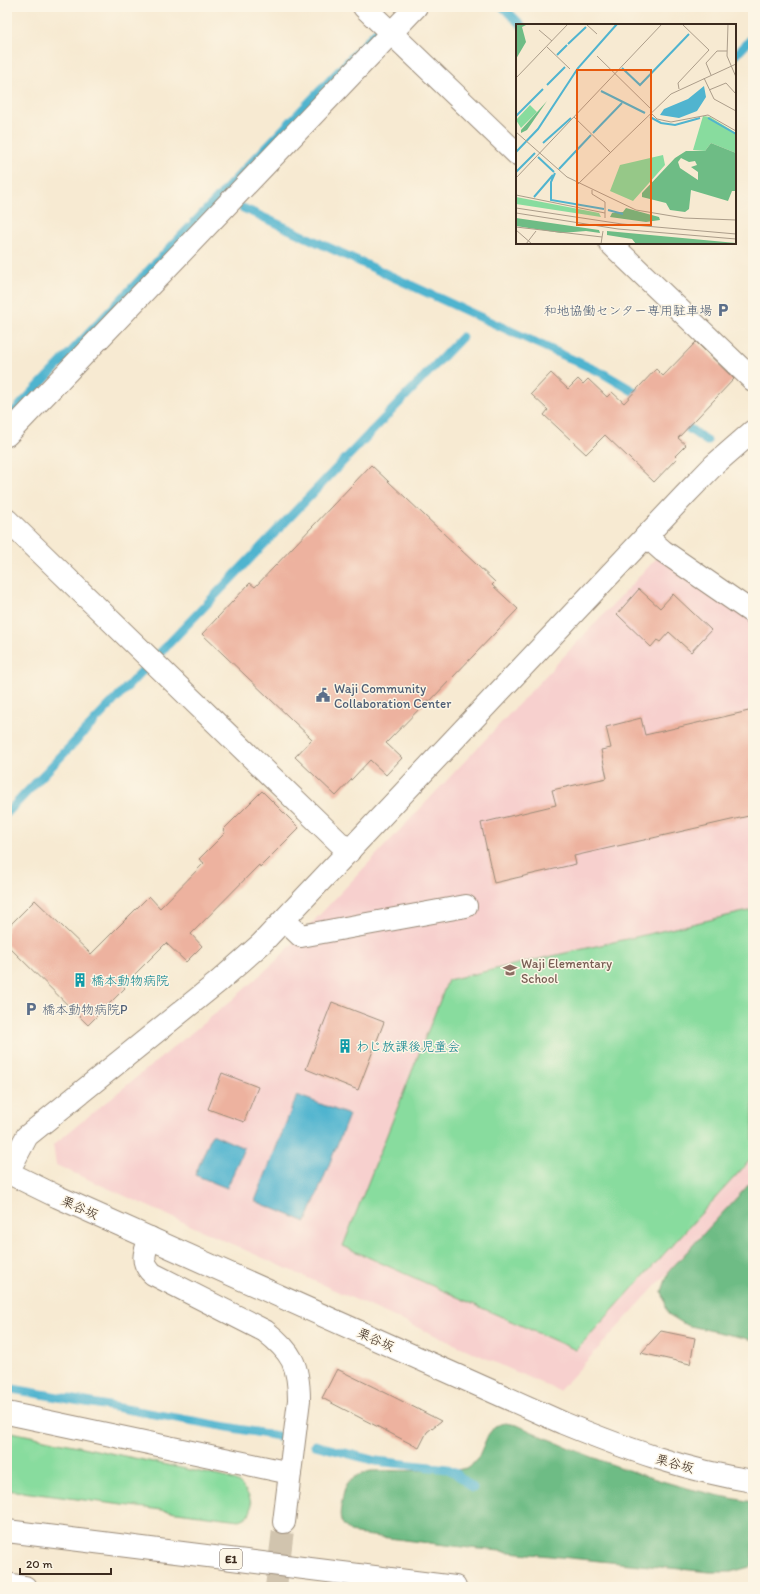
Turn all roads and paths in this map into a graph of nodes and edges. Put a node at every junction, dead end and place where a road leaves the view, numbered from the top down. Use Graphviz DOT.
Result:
graph roads {
  1 [pos="364,7"];
  2 [pos="416,7"];
  3 [pos="391,33"];
  4 [pos="516,153"];
  5 [pos="611,244"];
  6 [pos="753,380"];
  7 [pos="753,430"];
  8 [pos="7,435"];
  9 [pos="7,520"];
  10 [pos="646,536"];
  11 [pos="753,613"];
  12 [pos="349,852"];
  13 [pos="466,906"];
  14 [pos="284,920"];
  15 [pos="8,1172"];
  16 [pos="150,1238"];
  17 [pos="7,1413"];
  18 [pos="290,1473"];
  19 [pos="753,1481"];
  20 [pos="284,1522"];
  21 [pos="7,1531"];
  22 [pos="7,1584"];
  23 [pos="25,1587"];
  24 [pos="454,1587"];
  1 -- 3 [label="main road"];
  2 -- 3 [label="main road"];
  3 -- 4 [label="main road"];
  3 -- 8 [label="main road"];
  5 -- 6 [label="main road"];
  7 -- 10 [label="main road"];
  9 -- 12 [label="main road"];
  10 -- 11 [label="main road"];
  10 -- 12 [label="main road"];
  12 -- 14 [label="main road"];
  13 -- 14 [label="main road"];
  14 -- 15 [label="main road"];
  15 -- 16 [label="main road, 栗谷坂"];
  16 -- 18 [label="main road"];
  16 -- 19 [label="main road, 栗谷坂"];
  17 -- 18 [label="main road"];
  18 -- 20 [label="main road"];
  21 -- 24 [label="main road, E1"];
  22 -- 23 [label="main road"];
}
